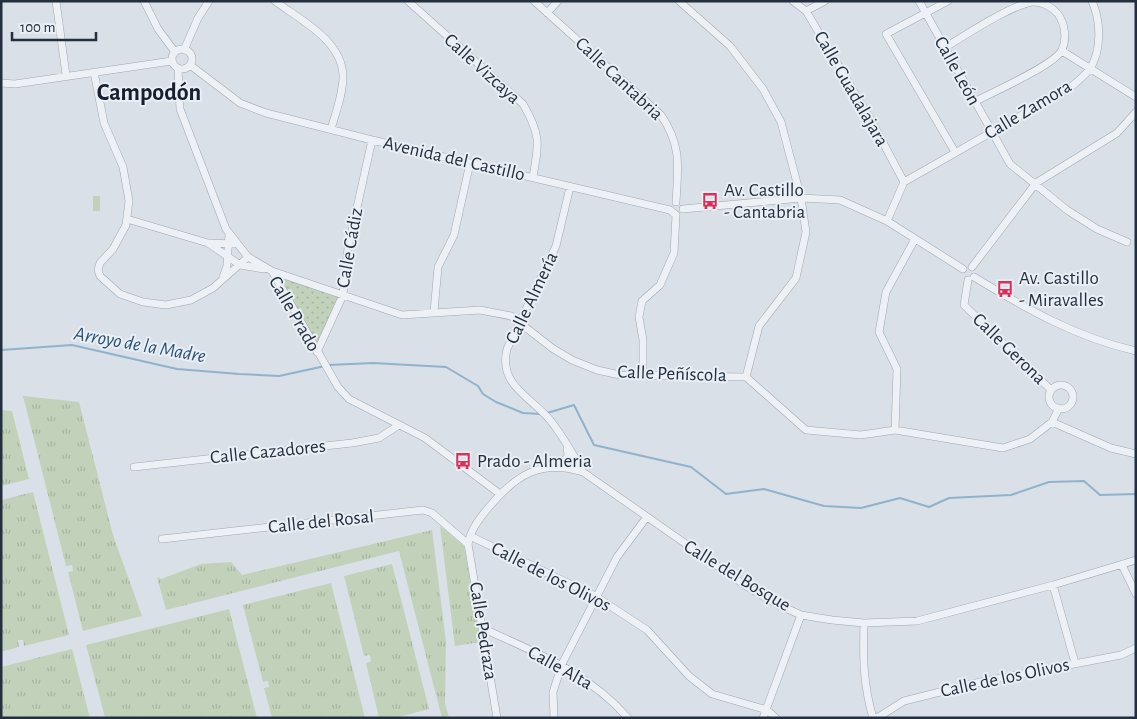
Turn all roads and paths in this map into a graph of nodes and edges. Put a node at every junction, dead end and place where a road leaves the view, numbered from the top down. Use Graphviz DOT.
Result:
graph roads {
  1 [pos="56,1"];
  2 [pos="144,1"];
  3 [pos="209,1"];
  4 [pos="275,1"];
  5 [pos="408,1"];
  6 [pos="534,1"];
  7 [pos="558,1"];
  8 [pos="679,1"];
  9 [pos="793,1"];
  10 [pos="824,1"];
  11 [pos="919,1"];
  12 [pos="948,1"];
  13 [pos="1034,1"];
  14 [pos="1093,2"];
  15 [pos="806,11"];
  16 [pos="925,12"];
  17 [pos="548,13"];
  18 [pos="944,48"];
  19 [pos="184,50"];
  20 [pos="1062,51"];
  21 [pos="175,52"];
  22 [pos="172,61"];
  23 [pos="190,65"];
  24 [pos="178,68"];
  25 [pos="1090,69"];
  26 [pos="94,72"];
  27 [pos="66,76"];
  28 [pos="1,83"];
  29 [pos="1136,97"];
  30 [pos="974,102"];
  31 [pos="1136,112"];
  32 [pos="331,129"];
  33 [pos="992,132"];
  34 [pos="372,140"];
  35 [pos="955,152"];
  36 [pos="470,163"];
  37 [pos="533,177"];
  38 [pos="904,182"];
  39 [pos="1036,184"];
  40 [pos="570,187"];
  41 [pos="801,198"];
  42 [pos="676,202"];
  43 [pos="683,209"];
  44 [pos="673,213"];
  45 [pos="127,219"];
  46 [pos="887,221"];
  47 [pos="229,233"];
  48 [pos="915,239"];
  49 [pos="1126,242"];
  50 [pos="208,243"];
  51 [pos="228,244"];
  52 [pos="238,245"];
  53 [pos="227,256"];
  54 [pos="248,257"];
  55 [pos="240,266"];
  56 [pos="972,267"];
  57 [pos="963,269"];
  58 [pos="269,270"];
  59 [pos="971,278"];
  60 [pos="222,280"];
  61 [pos="343,295"];
  62 [pos="434,312"];
  63 [pos="520,322"];
  64 [pos="1136,351"];
  65 [pos="317,352"];
  66 [pos="642,376"];
  67 [pos="746,377"];
  68 [pos="1051,390"];
  69 [pos="1059,408"];
  70 [pos="1052,422"];
  71 [pos="398,424"];
  72 [pos="895,430"];
  73 [pos="1136,454"];
  74 [pos="570,463"];
  75 [pos="134,467"];
  76 [pos="500,494"];
  77 [pos="646,518"];
  78 [pos="162,539"];
  79 [pos="469,540"];
  80 [pos="1136,560"];
  81 [pos="1122,565"];
  82 [pos="1053,586"];
  83 [pos="1136,594"];
  84 [pos="595,596"];
  85 [pos="801,615"];
  86 [pos="864,623"];
  87 [pos="484,629"];
  88 [pos="1136,648"];
  89 [pos="1075,663"];
  90 [pos="562,664"];
  91 [pos="767,710"];
  92 [pos="497,718"];
  93 [pos="554,718"];
  94 [pos="628,718"];
  95 [pos="763,718"];
  96 [pos="776,718"];
  97 [pos="875,718"];
  1 -- 27 [label="street"];
  2 -- 21 [label="street"];
  3 -- 19 [label="street"];
  4 -- 32 [label="street"];
  5 -- 37 [label="street, Calle Vizcaya"];
  6 -- 17 [label="street, Calle Cantabria"];
  7 -- 17 [label="street"];
  8 -- 41 [label="street"];
  9 -- 15 [label="street, Calle Guadalajara"];
  10 -- 15 [label="street"];
  11 -- 16 [label="street, Calle León"];
  12 -- 16 [label="street"];
  13 -- 18 [label="street"];
  13 -- 20 [label="street"];
  14 -- 25 [label="street, Calle Zamora"];
  15 -- 38 [label="street, Calle Guadalajara"];
  16 -- 18 [label="street, Calle León"];
  16 -- 35 [label="street"];
  17 -- 42 [label="street, Calle Cantabria"];
  18 -- 30 [label="street, Calle León"];
  19 -- 21 [label="street"];
  19 -- 23 [label="street"];
  20 -- 25 [label="street"];
  20 -- 30 [label="street"];
  21 -- 22 [label="street"];
  22 -- 24 [label="street"];
  22 -- 26 [label="street"];
  23 -- 24 [label="street"];
  23 -- 32 [label="street, Avenida del Castillo"];
  24 -- 47 [label="street, Calle Prado"];
  25 -- 29 [label="street"];
  25 -- 33 [label="street, Calle Zamora"];
  26 -- 27 [label="street"];
  26 -- 45 [label="street"];
  27 -- 28 [label="street"];
  30 -- 33 [label="street, Calle León"];
  31 -- 39 [label="street"];
  32 -- 34 [label="street, Avenida del Castillo"];
  33 -- 35 [label="street, Calle Zamora"];
  33 -- 39 [label="street, Calle León"];
  34 -- 36 [label="street, Avenida del Castillo"];
  34 -- 61 [label="street, Calle Cádiz"];
  35 -- 38 [label="street, Calle Zamora"];
  36 -- 37 [label="street, Avenida del Castillo"];
  36 -- 62 [label="street"];
  37 -- 40 [label="street, Avenida del Castillo"];
  38 -- 46 [label="street"];
  39 -- 49 [label="street, Calle León"];
  39 -- 56 [label="street"];
  40 -- 44 [label="street, Avenida del Castillo"];
  40 -- 63 [label="street, Calle Almería"];
  41 -- 43 [label="street"];
  41 -- 46 [label="street"];
  41 -- 67 [label="street"];
  42 -- 43 [label="street"];
  42 -- 44 [label="street"];
  43 -- 44 [label="street"];
  44 -- 66 [label="street"];
  45 -- 50 [label="street"];
  45 -- 60 [label="street"];
  46 -- 48 [label="street"];
  47 -- 51 [label="street"];
  47 -- 52 [label="street, Calle Prado"];
  48 -- 57 [label="street"];
  48 -- 72 [label="street"];
  50 -- 51 [label="street"];
  50 -- 53 [label="street"];
  51 -- 52 [label="street"];
  51 -- 53 [label="street"];
  52 -- 54 [label="street, Calle Prado"];
  53 -- 55 [label="street"];
  53 -- 60 [label="street"];
  54 -- 55 [label="street"];
  54 -- 58 [label="street, Calle Prado"];
  55 -- 58 [label="street"];
  55 -- 60 [label="street"];
  56 -- 57 [label="street"];
  56 -- 59 [label="street"];
  57 -- 59 [label="street"];
  58 -- 61 [label="street, Calle Peñíscola"];
  58 -- 65 [label="street, Calle Prado"];
  59 -- 64 [label="street"];
  59 -- 68 [label="street, Calle Gerona"];
  61 -- 62 [label="street, Calle Peñíscola"];
  61 -- 65 [label="street, Calle Cádiz"];
  62 -- 63 [label="street, Calle Peñíscola"];
  63 -- 66 [label="street, Calle Peñíscola"];
  63 -- 74 [label="street, Calle Almería"];
  65 -- 71 [label="street, Calle Prado"];
  66 -- 67 [label="street, Calle Peñíscola"];
  67 -- 72 [label="street, Calle Peñíscola"];
  68 -- 69 [label="street"];
  68 -- 69 [label="street"];
  69 -- 70 [label="street, Calle Peñíscola"];
  70 -- 72 [label="street, Calle Peñíscola"];
  70 -- 73 [label="street"];
  71 -- 75 [label="street, Calle Cazadores"];
  71 -- 76 [label="street, Calle Prado"];
  74 -- 76 [label="street"];
  74 -- 77 [label="street, Calle del Bosque"];
  76 -- 79 [label="street"];
  77 -- 84 [label="street"];
  77 -- 85 [label="street, Calle del Bosque"];
  78 -- 79 [label="street, Calle del Rosal"];
  79 -- 84 [label="street, Calle de los Olivos"];
  79 -- 87 [label="street, Calle Pedraza"];
  80 -- 81 [label="street, Calle del Bosque"];
  81 -- 82 [label="street, Calle del Bosque"];
  81 -- 83 [label="street"];
  82 -- 86 [label="street, Calle del Bosque"];
  82 -- 89 [label="street"];
  84 -- 90 [label="street"];
  84 -- 91 [label="street, Calle de los Olivos"];
  85 -- 86 [label="street, Calle del Bosque"];
  85 -- 91 [label="street"];
  86 -- 97 [label="street"];
  87 -- 90 [label="street, Calle Alta"];
  87 -- 92 [label="street, Calle Pedraza"];
  88 -- 89 [label="street, Calle de los Olivos"];
  89 -- 97 [label="street, Calle de los Olivos"];
  90 -- 93 [label="street"];
  90 -- 94 [label="street, Calle Alta"];
  91 -- 95 [label="street"];
  91 -- 96 [label="street, Calle de los Olivos"];
}
